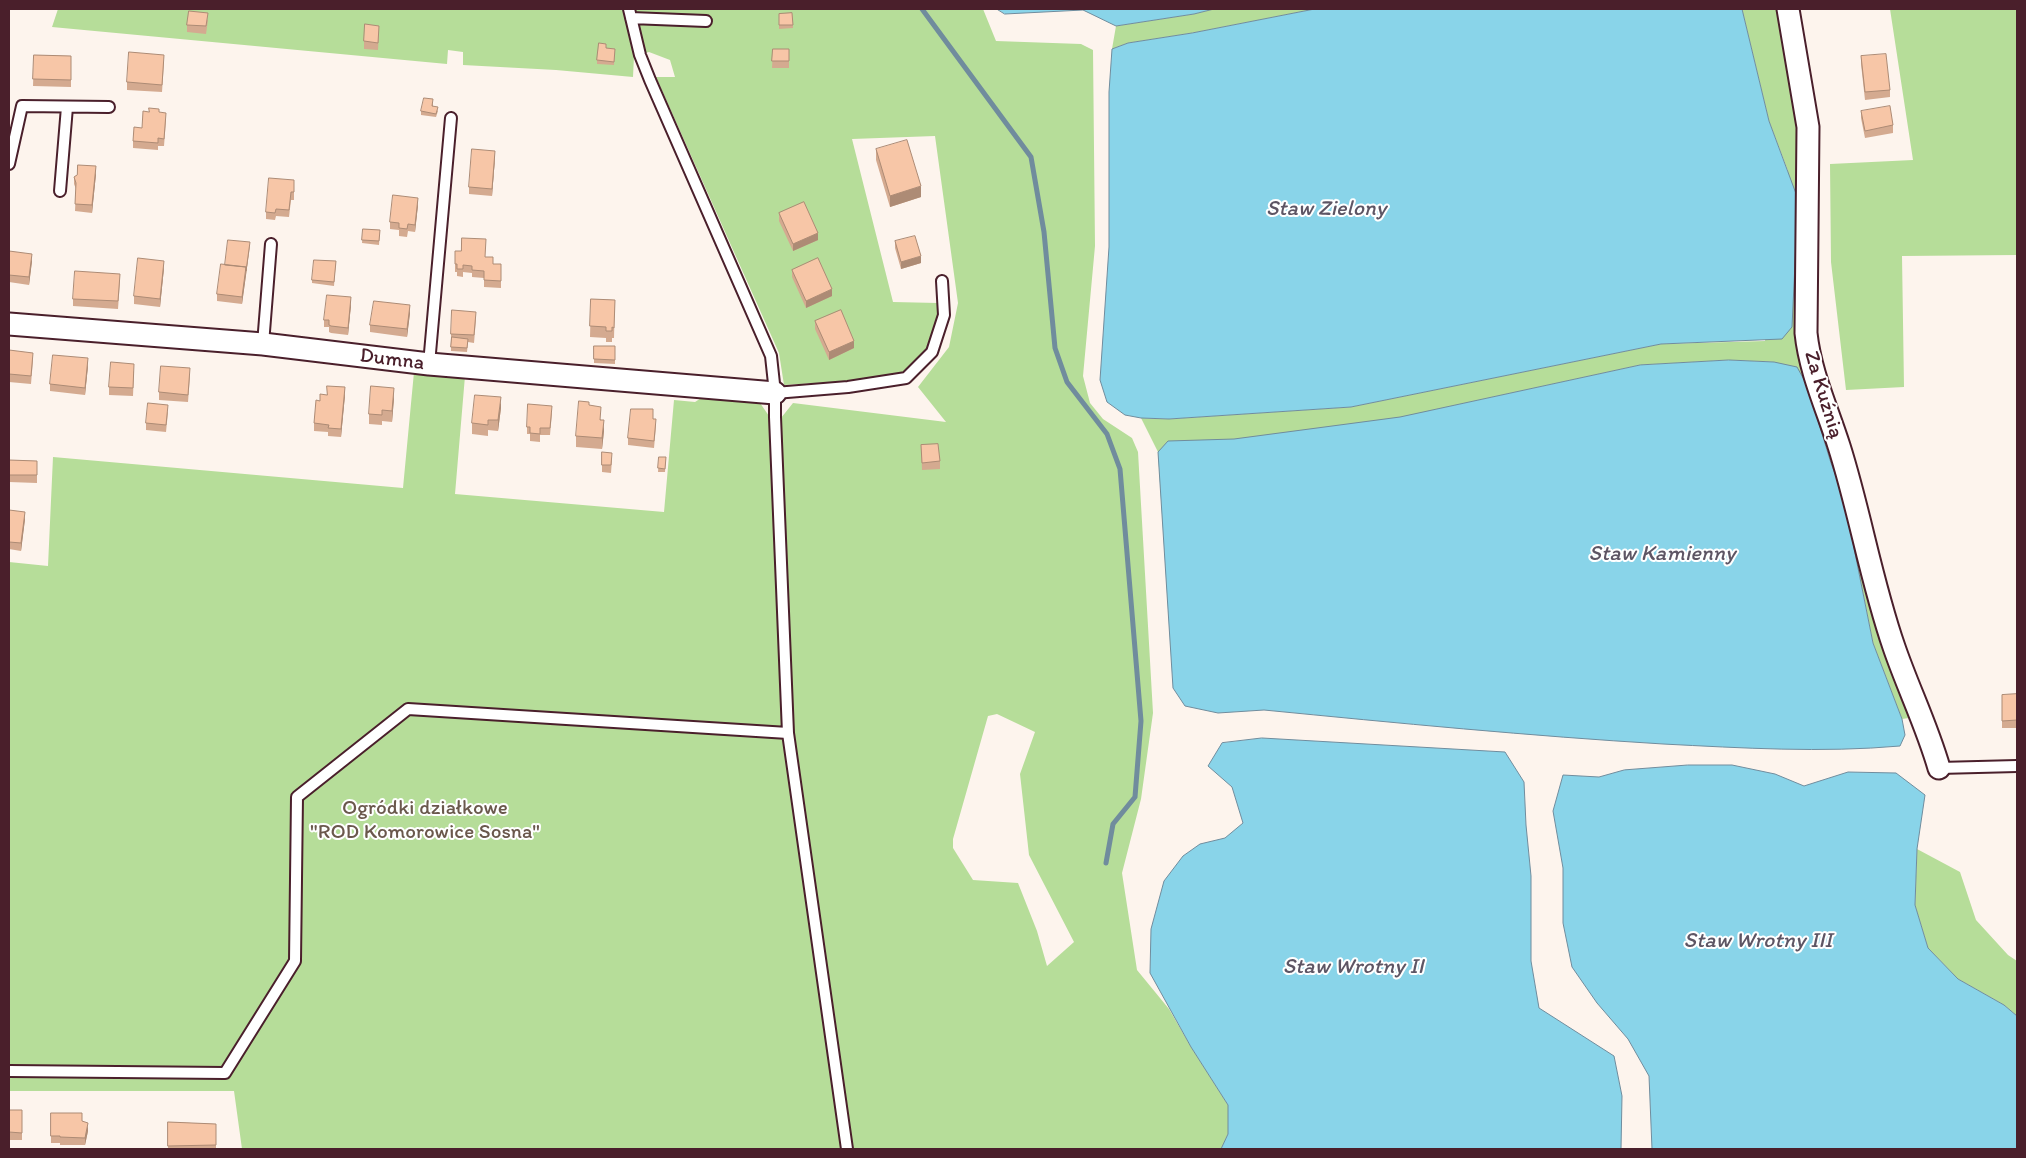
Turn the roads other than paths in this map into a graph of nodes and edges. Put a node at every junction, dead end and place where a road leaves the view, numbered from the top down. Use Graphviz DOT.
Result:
graph roads {
  1 [pos="1788,9"];
  2 [pos="630,13"];
  3 [pos="706,21"];
  4 [pos="67,107"];
  5 [pos="109,108"];
  6 [pos="451,118"];
  7 [pos="9,164"];
  8 [pos="60,191"];
  9 [pos="271,244"];
  10 [pos="942,281"];
  11 [pos="9,324"];
  12 [pos="263,344"];
  13 [pos="429,364"];
  14 [pos="776,393"];
  15 [pos="788,733"];
  16 [pos="2017,766"];
  17 [pos="1939,768"];
  18 [pos="9,1071"];
  19 [pos="846,1149"];
  1 -- 17 [label="street, Za Kuźnią"];
  2 -- 3 [label="lane"];
  2 -- 14 [label="lane"];
  4 -- 5 [label="lane"];
  4 -- 7 [label="lane"];
  4 -- 8 [label="lane"];
  6 -- 13 [label="lane"];
  9 -- 12 [label="lane"];
  10 -- 14 [label="lane"];
  11 -- 12 [label="street, Dumna"];
  12 -- 13 [label="street, Dumna"];
  13 -- 14 [label="street, Dumna"];
  14 -- 15 [label="lane"];
  15 -- 18 [label="lane"];
  15 -- 19 [label="lane"];
  16 -- 17 [label="lane"];
}
